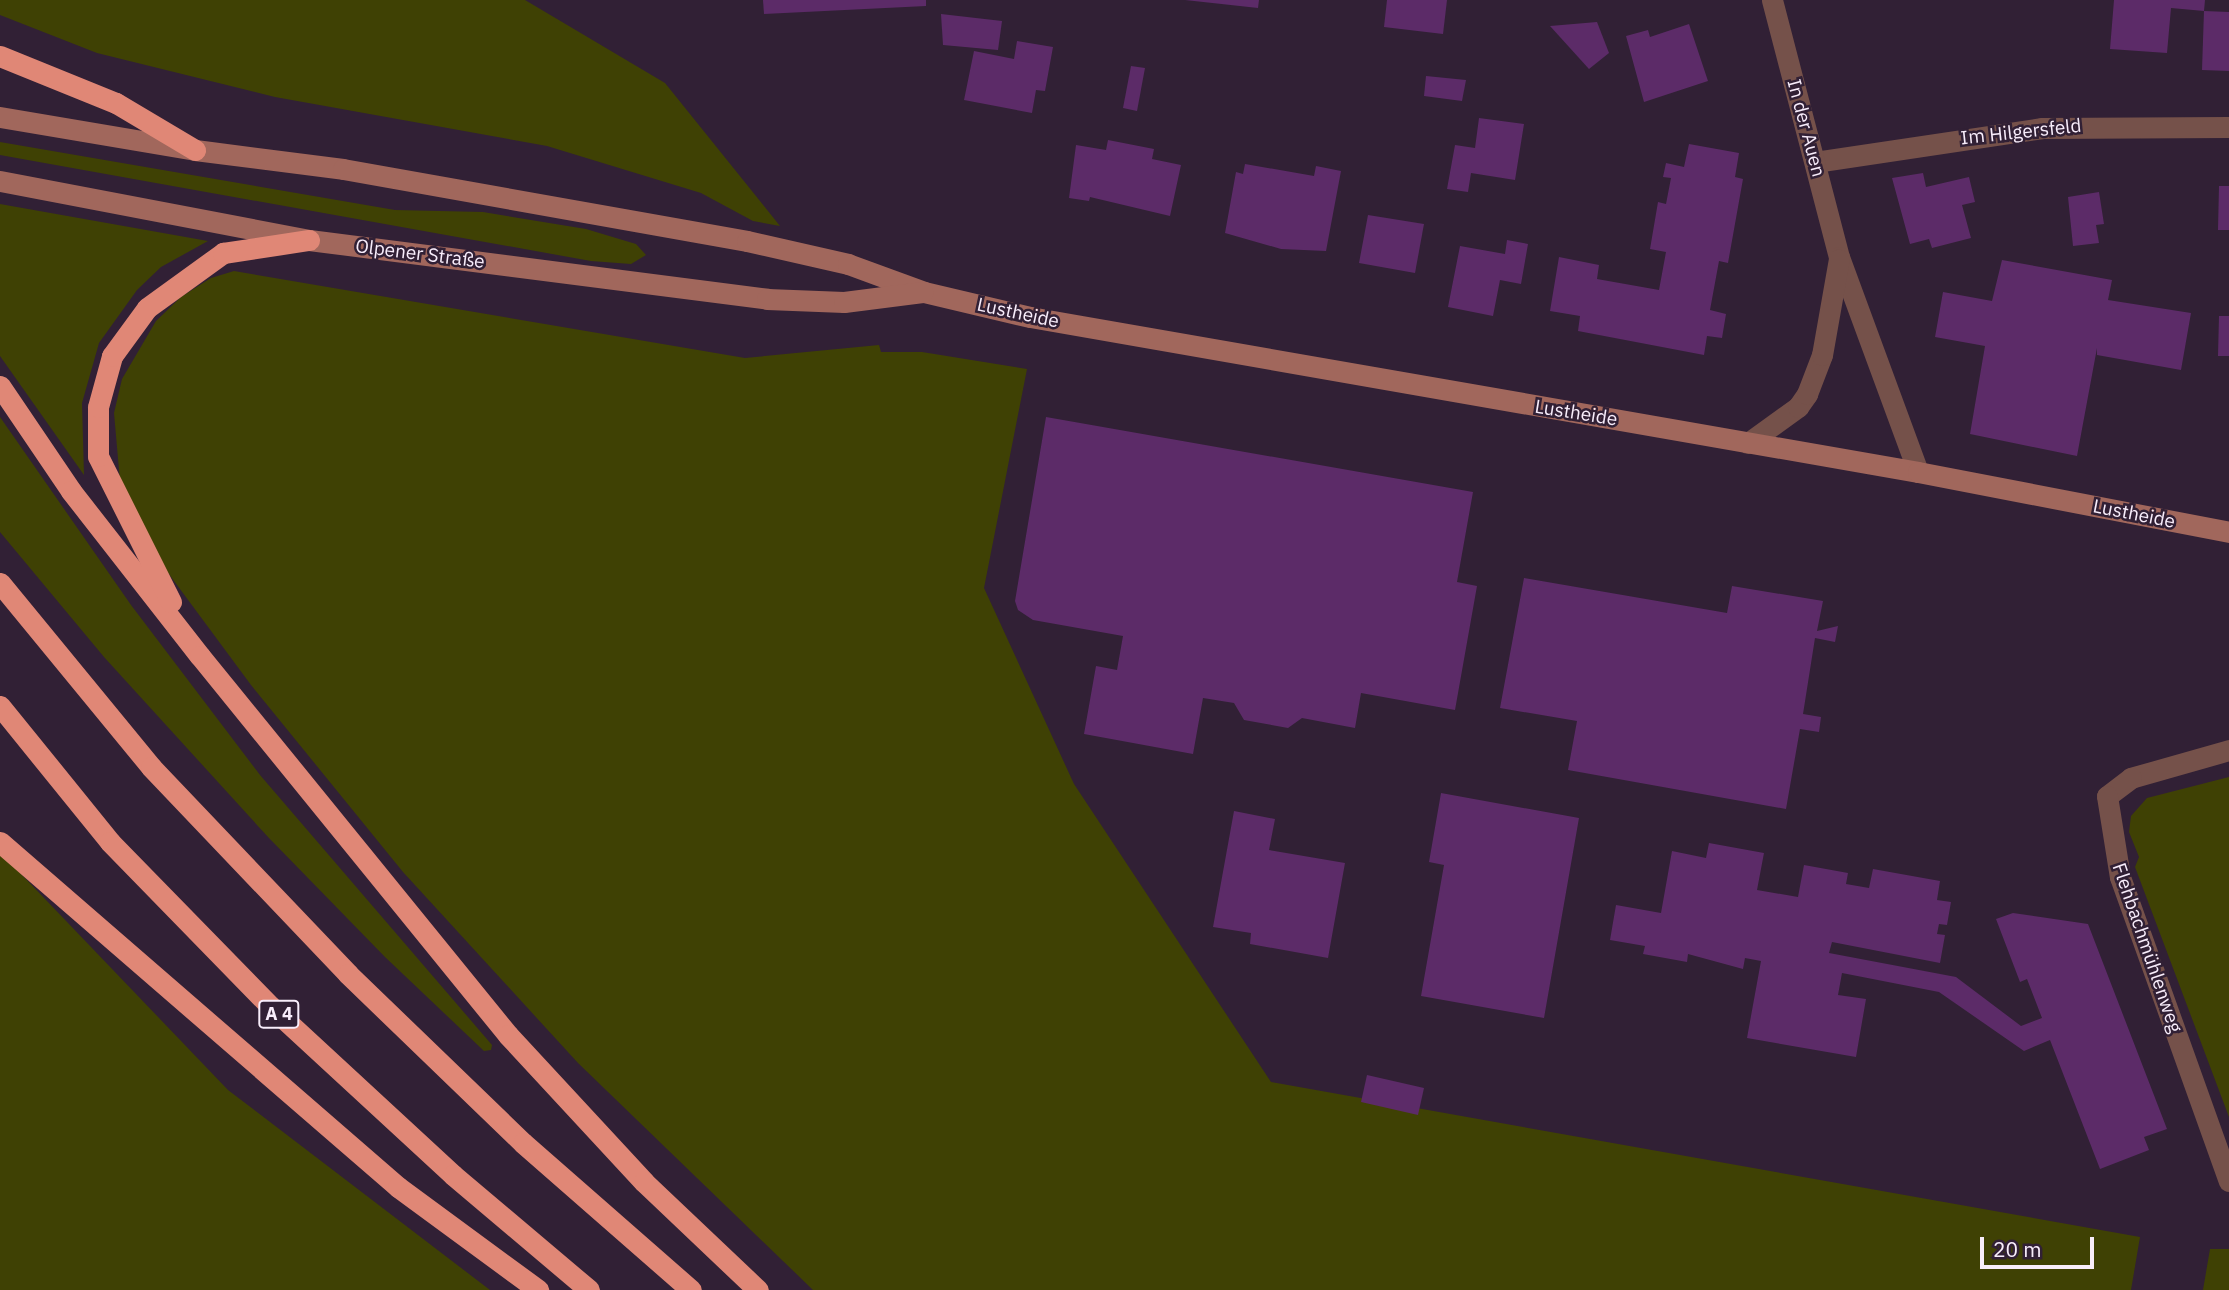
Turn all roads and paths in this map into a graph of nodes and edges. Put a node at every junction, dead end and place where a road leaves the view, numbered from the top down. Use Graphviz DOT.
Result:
graph roads {
  1 [pos="1772,0"];
  2 [pos="0,56"];
  3 [pos="0,117"];
  4 [pos="2229,127"];
  5 [pos="195,150"];
  6 [pos="1815,162"];
  7 [pos="0,181"];
  8 [pos="309,240"];
  9 [pos="1839,257"];
  10 [pos="924,292"];
  11 [pos="844,302"];
  12 [pos="0,386"];
  13 [pos="1748,443"];
  14 [pos="1918,472"];
  15 [pos="2229,532"];
  16 [pos="0,583"];
  17 [pos="200,656"];
  18 [pos="0,706"];
  19 [pos="2229,750"];
  20 [pos="0,842"];
  21 [pos="2229,1181"];
  22 [pos="538,1290"];
  23 [pos="589,1290"];
  24 [pos="691,1290"];
  25 [pos="758,1290"];
  1 -- 6 [label="street, In der Auen"];
  2 -- 5 [label="highway"];
  3 -- 5 [label="main road"];
  4 -- 6 [label="street, Im Hilgersfeld"];
  5 -- 10 [label="main road, Lustheide"];
  6 -- 9 [label="street, In der Auen"];
  7 -- 8 [label="main road, Olpener Straße"];
  8 -- 11 [label="main road, Olpener Straße"];
  8 -- 17 [label="highway"];
  9 -- 13 [label="street, In der Auen"];
  9 -- 14 [label="street, In der Auen"];
  10 -- 11 [label="main road, Lustheide"];
  10 -- 13 [label="main road, Lustheide"];
  12 -- 17 [label="highway"];
  13 -- 14 [label="main road, Lustheide"];
  14 -- 15 [label="main road, Lustheide"];
  16 -- 24 [label="highway"];
  17 -- 25 [label="highway"];
  18 -- 23 [label="highway, A 4"];
  19 -- 21 [label="street, Flehbachmühlenweg"];
  20 -- 22 [label="highway"];
}
